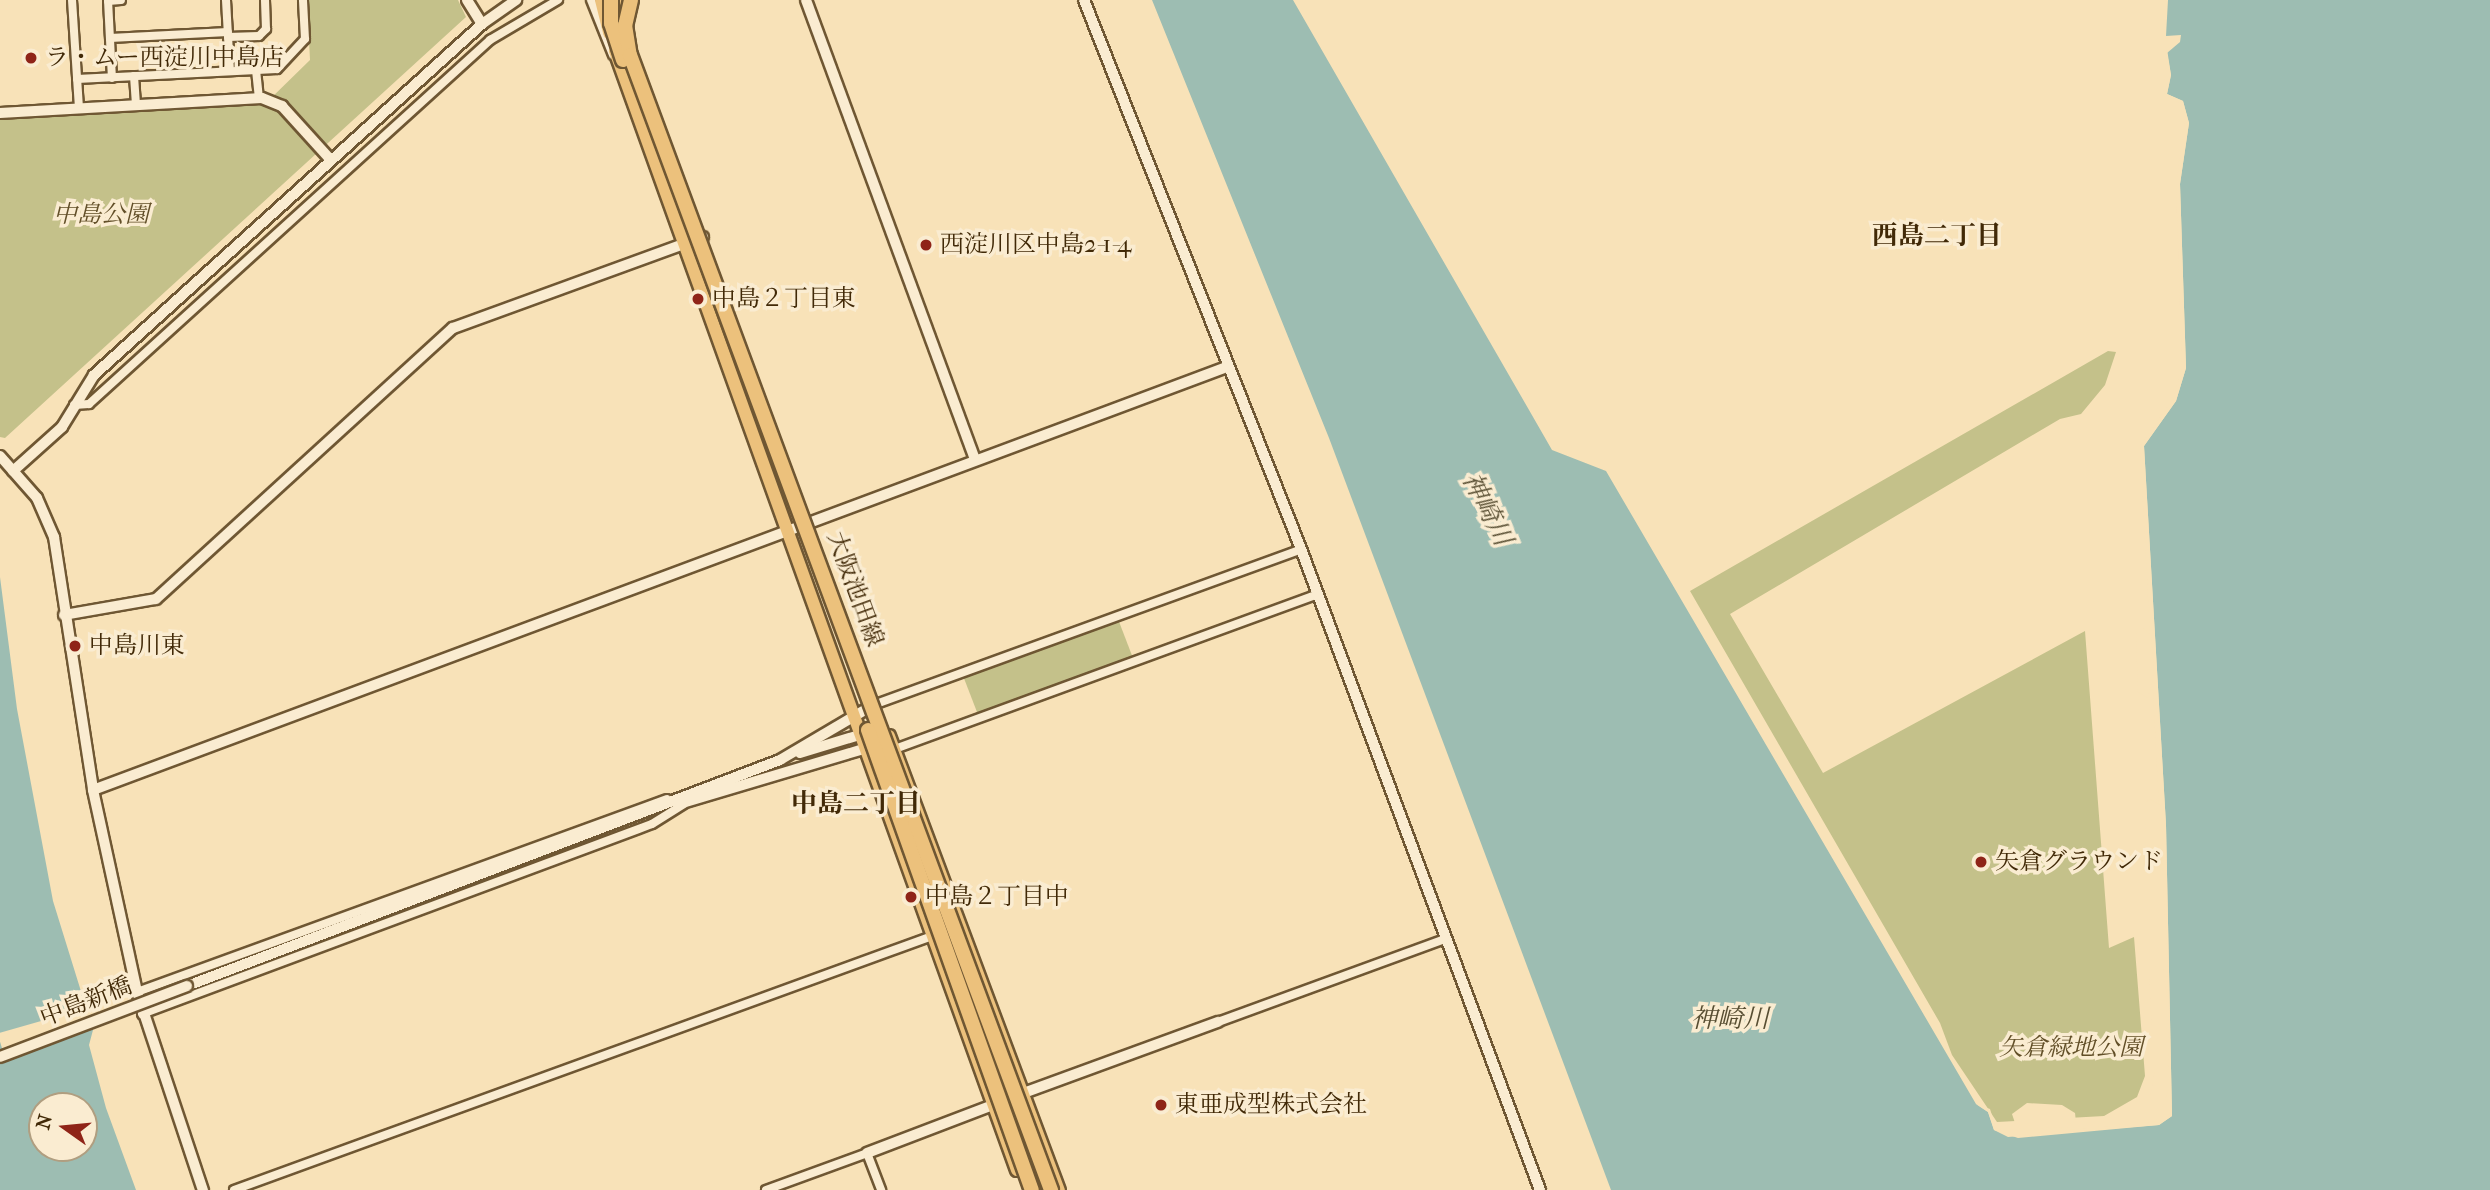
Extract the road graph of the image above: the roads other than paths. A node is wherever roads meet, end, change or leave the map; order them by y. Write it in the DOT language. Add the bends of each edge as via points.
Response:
graph roads {
  1 [pos="72,0"];
  2 [pos="108,0"];
  3 [pos="121,0"];
  4 [pos="226,0"];
  5 [pos="265,0"];
  6 [pos="303,0"];
  7 [pos="467,0"];
  8 [pos="516,0"];
  9 [pos="558,0"];
  10 [pos="591,0"];
  11 [pos="601,0"];
  12 [pos="611,0"];
  13 [pos="620,0"];
  14 [pos="631,0"];
  15 [pos="806,0"];
  16 [pos="1084,0"];
  17 [pos="482,23"];
  18 [pos="228,35"];
  19 [pos="110,38"];
  20 [pos="256,70"];
  21 [pos="230,71"];
  22 [pos="134,76"];
  23 [pos="112,78"];
  24 [pos="77,79"];
  25 [pos="259,98"];
  26 [pos="136,105"];
  27 [pos="79,108"];
  28 [pos="0,113"];
  29 [pos="636,117"];
  30 [pos="330,159"];
  31 [pos="703,237"];
  32 [pos="683,244"];
  33 [pos="1227,367"];
  34 [pos="74,405"];
  35 [pos="0,456"];
  36 [pos="975,459"];
  37 [pos="13,471"];
  38 [pos="807,520"];
  39 [pos="788,531"];
  40 [pos="1301,550"];
  41 [pos="1316,595"];
  42 [pos="64,615"];
  43 [pos="876,704"];
  44 [pos="852,718"];
  45 [pos="858,734"];
  46 [pos="863,749"];
  47 [pos="895,750"];
  48 [pos="780,760"];
  49 [pos="902,767"];
  50 [pos="93,790"];
  51 [pos="687,798"];
  52 [pos="962,925"];
  53 [pos="932,936"];
  54 [pos="1445,939"];
  55 [pos="136,992"];
  56 [pos="142,1014"];
  57 [pos="1218,1022"];
  58 [pos="0,1057"];
  59 [pos="1023,1094"];
  60 [pos="1008,1099"];
  61 [pos="994,1105"];
  62 [pos="867,1153"];
  63 [pos="1037,1167"];
  64 [pos="203,1190"];
  65 [pos="234,1190"];
  66 [pos="765,1190"];
  67 [pos="881,1190"];
  68 [pos="1025,1190"];
  69 [pos="1032,1190"];
  70 [pos="1040,1190"];
  71 [pos="1051,1190"];
  72 [pos="1059,1190"];
  73 [pos="1540,1190"];
  1 -- 24 [label="street"];
  2 -- 3 [label="street"];
  2 -- 19 [label="street"];
  4 -- 18 [label="street"];
  5 -- 18 [label="street" via="266,29 258,36"];
  6 -- 20 [label="street" via="305,39 277,69"];
  7 -- 17 [label="street"];
  8 -- 17 [label="street"];
  9 -- 34 [label="street" via="490,40 89,404"];
  10 -- 29 [label="street"];
  11 -- 29 [label="main road, 大阪池田線"];
  12 -- 69 [label="highway, bridge" via="617,46"];
  13 -- 31 [label="main road, 大阪池田線" via="622,19"];
  14 -- 63 [label="highway, bridge" via="625,25 630,55"];
  15 -- 36 [label="street"];
  16 -- 33 [label="street"];
  17 -- 30 [label="street"];
  18 -- 19 [label="street"];
  18 -- 21 [label="street"];
  19 -- 23 [label="street"];
  20 -- 21 [label="street"];
  20 -- 25 [label="street"];
  21 -- 22 [label="street"];
  22 -- 23 [label="street"];
  22 -- 26 [label="street"];
  23 -- 24 [label="street"];
  24 -- 27 [label="street"];
  25 -- 26 [label="street"];
  25 -- 30 [label="street" via="282,106"];
  26 -- 27 [label="street"];
  27 -- 28 [label="street"];
  29 -- 32 [label="main road, 大阪池田線"];
  30 -- 34 [label="street" via="94,375"];
  31 -- 32 [label="street"];
  31 -- 38 [label="main road, 大阪池田線"];
  32 -- 39 [label="main road, 大阪池田線"];
  32 -- 42 [label="street" via="453,328 156,598"];
  33 -- 36 [label="street"];
  33 -- 40 [label="street"];
  34 -- 37 [label="street" via="58,431"];
  35 -- 37 [label="street"];
  36 -- 38 [label="street"];
  37 -- 42 [label="street" via="49,522"];
  38 -- 39 [label="street"];
  38 -- 43 [label="main road, 大阪池田線"];
  39 -- 44 [label="main road, 大阪池田線"];
  39 -- 50 [label="street"];
  40 -- 41 [label="street"];
  40 -- 43 [label="street"];
  41 -- 47 [label="street"];
  41 -- 54 [label="street"];
  42 -- 50 [label="street"];
  43 -- 44 [label="street"];
  43 -- 47 [label="main road, 大阪池田線"];
  44 -- 45 [label="main road, 大阪池田線"];
  44 -- 48 [label="street"];
  45 -- 46 [label="main road, 大阪池田線"];
  45 -- 47 [label="street" via="878,736"];
  45 -- 48 [label="street"];
  46 -- 47 [label="street"];
  46 -- 51 [label="street"];
  46 -- 53 [label="main road, 大阪池田線"];
  47 -- 49 [label="main road, 大阪池田線"];
  48 -- 51 [label="street"];
  49 -- 52 [label="main road, 大阪池田線"];
  49 -- 63 [label="highway, bridge" via="912,834"];
  50 -- 55 [label="street"];
  51 -- 55 [label="street" via="648,803"];
  51 -- 56 [label="street" via="652,824"];
  51 -- 58 [label="street, 中島新橋, bridge"];
  52 -- 53 [label="street"];
  52 -- 59 [label="main road, 大阪池田線"];
  53 -- 61 [label="main road, 大阪池田線"];
  53 -- 65 [label="street"];
  54 -- 57 [label="street"];
  54 -- 73 [label="street"];
  55 -- 56 [label="street"];
  56 -- 64 [label="street"];
  57 -- 59 [label="street"];
  59 -- 60 [label="street"];
  59 -- 72 [label="main road, 大阪池田線"];
  60 -- 61 [label="street"];
  60 -- 63 [label="highway"];
  61 -- 62 [label="street"];
  61 -- 68 [label="main road, 大阪池田線"];
  62 -- 66 [label="street"];
  62 -- 67 [label="street"];
  63 -- 70 [label="highway"];
  63 -- 71 [label="highway, bridge"];
}
